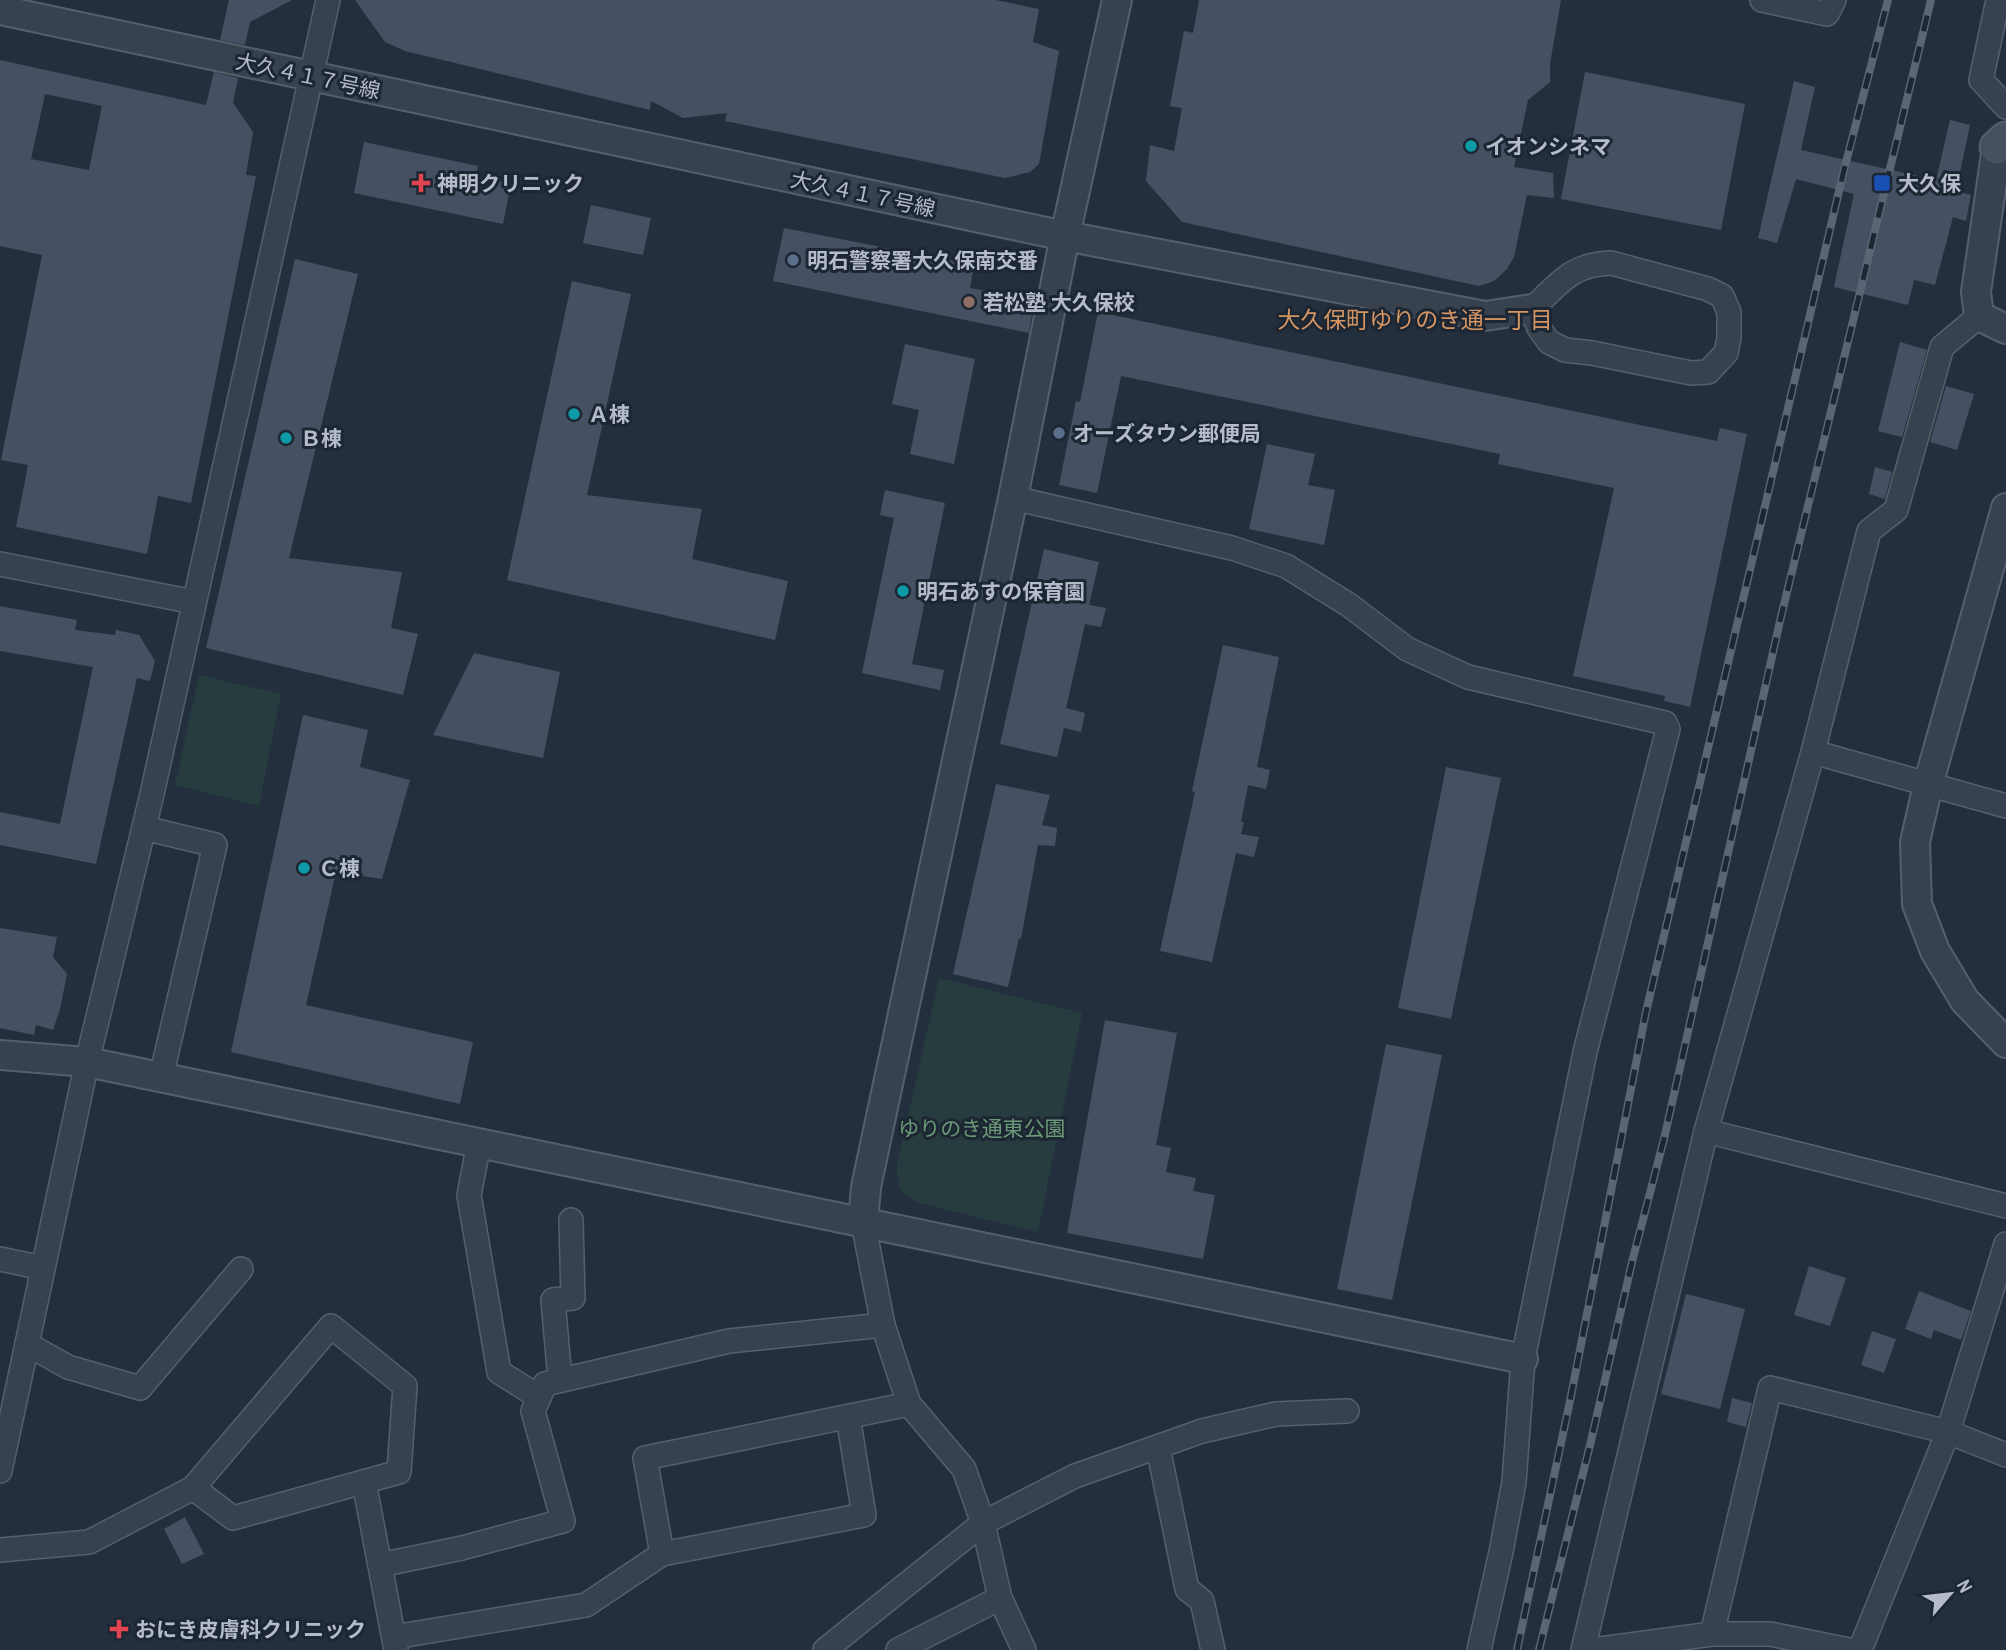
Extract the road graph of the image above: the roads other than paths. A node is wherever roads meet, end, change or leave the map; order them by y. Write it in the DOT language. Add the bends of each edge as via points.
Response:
graph roads {
  1 [pos="328,0"];
  2 [pos="1117,0"];
  3 [pos="1762,0"];
  4 [pos="1834,0"];
  5 [pos="1998,0"];
  6 [pos="0,10"];
  7 [pos="311,77"];
  8 [pos="2006,107"];
  9 [pos="2001,143"];
  10 [pos="1065,236"];
  11 [pos="1532,309"];
  12 [pos="1979,316"];
  13 [pos="2006,328"];
  14 [pos="1013,498"];
  15 [pos="2006,508"];
  16 [pos="0,564"];
  17 [pos="194,602"];
  18 [pos="1813,752"];
  19 [pos="1928,785"];
  20 [pos="2006,806"];
  21 [pos="144,828"];
  22 [pos="2006,1043"];
  23 [pos="0,1055"];
  24 [pos="87,1062"];
  25 [pos="161,1077"];
  26 [pos="1706,1131"];
  27 [pos="479,1143"];
  28 [pos="2006,1206"];
  29 [pos="571,1220"];
  30 [pos="863,1222"];
  31 [pos="2006,1244"];
  32 [pos="0,1259"];
  33 [pos="43,1268"];
  34 [pos="240,1269"];
  35 [pos="883,1325"];
  36 [pos="27,1344"];
  37 [pos="1523,1359"];
  38 [pos="11,1367"];
  39 [pos="559,1380"];
  40 [pos="539,1397"];
  41 [pos="909,1404"];
  42 [pos="1347,1411"];
  43 [pos="848,1417"];
  44 [pos="1948,1432"];
  45 [pos="1158,1447"];
  46 [pos="2006,1455"];
  47 [pos="0,1469"];
  48 [pos="364,1482"];
  49 [pos="193,1488"];
  50 [pos="983,1523"];
  51 [pos="0,1550"];
  52 [pos="662,1554"];
  53 [pos="380,1565"];
  54 [pos="1000,1598"];
  55 [pos="1712,1633"];
  56 [pos="395,1644"];
  57 [pos="825,1650"];
  58 [pos="898,1650"];
  59 [pos="1024,1650"];
  60 [pos="1213,1650"];
  61 [pos="1479,1650"];
  62 [pos="1583,1650"];
  63 [pos="1593,1650"];
  64 [pos="1849,1650"];
  65 [pos="1860,1650"];
  1 -- 7 [label="street"];
  2 -- 10 [label="street"];
  3 -- 4 [label="street" via="1828,14"];
  5 -- 8 [label="street" via="1981,80"];
  6 -- 7 [label="street, 大久４１７号線"];
  7 -- 10 [label="street, 大久４１７号線"];
  7 -- 17 [label="street"];
  9 -- 12 [label="street" via="1976,292"];
  10 -- 11 [label="street, 大久４１７号線" via="1485,316"];
  10 -- 14 [label="street"];
  11 -- 11 [label="street" via="1549,342 1565,349 1691,373 1708,372 1726,353 1729,338 1729,312 1722,296 1611,263 1573,272"];
  12 -- 13 [label="street"];
  12 -- 18 [label="street" via="1942,347 1896,510 1868,531"];
  14 -- 30 [label="street" via="866,1188"];
  14 -- 37 [label="street" via="1232,548 1286,566 1407,649 1468,677 1665,723 1668,729 1585,1052"];
  15 -- 19 [label="street"];
  16 -- 17 [label="street"];
  17 -- 21 [label="street"];
  18 -- 19 [label="street"];
  18 -- 26 [label="street"];
  19 -- 20 [label="street"];
  19 -- 22 [label="street" via="1915,842 1917,904 1935,951 1965,1001"];
  21 -- 24 [label="street"];
  21 -- 25 [label="street" via="215,845"];
  23 -- 24 [label="street"];
  24 -- 25 [label="street"];
  24 -- 33 [label="street"];
  25 -- 27 [label="street"];
  26 -- 28 [label="street"];
  26 -- 62 [label="street"];
  27 -- 30 [label="street"];
  27 -- 40 [label="street" via="469,1195 499,1372"];
  29 -- 39 [label="street" via="573,1298 552,1300"];
  30 -- 35 [label="street"];
  30 -- 37 [label="street"];
  31 -- 44 [label="street"];
  32 -- 33 [label="street"];
  33 -- 36 [label="street"];
  34 -- 36 [label="street" via="140,1388 68,1367"];
  35 -- 39 [label="street" via="729,1340"];
  35 -- 41 [label="street"];
  36 -- 38 [label="street"];
  37 -- 61 [label="street" via="1514,1482"];
  38 -- 47 [label="street"];
  39 -- 40 [label="street" via="545,1384"];
  40 -- 53 [label="street" via="533,1411 563,1521"];
  41 -- 43 [label="street"];
  41 -- 50 [label="street" via="964,1469"];
  42 -- 45 [label="street" via="1276,1414 1202,1431"];
  43 -- 52 [label="street" via="645,1458"];
  43 -- 52 [label="street" via="864,1515"];
  44 -- 46 [label="street"];
  44 -- 55 [label="street" via="1770,1388"];
  44 -- 65 [label="street"];
  45 -- 50 [label="street" via="1075,1476"];
  45 -- 60 [label="street" via="1186,1589 1202,1601"];
  48 -- 49 [label="street" via="233,1518"];
  48 -- 49 [label="street" via="399,1472 405,1386 331,1326"];
  48 -- 53 [label="street"];
  49 -- 51 [label="street" via="89,1542"];
  50 -- 54 [label="street"];
  50 -- 57 [label="street"];
  52 -- 56 [label="street" via="586,1605"];
  53 -- 56 [label="street"];
  54 -- 58 [label="street"];
  54 -- 59 [label="street"];
  55 -- 63 [label="street"];
  55 -- 64 [label="street" via="1770,1634"];
}
